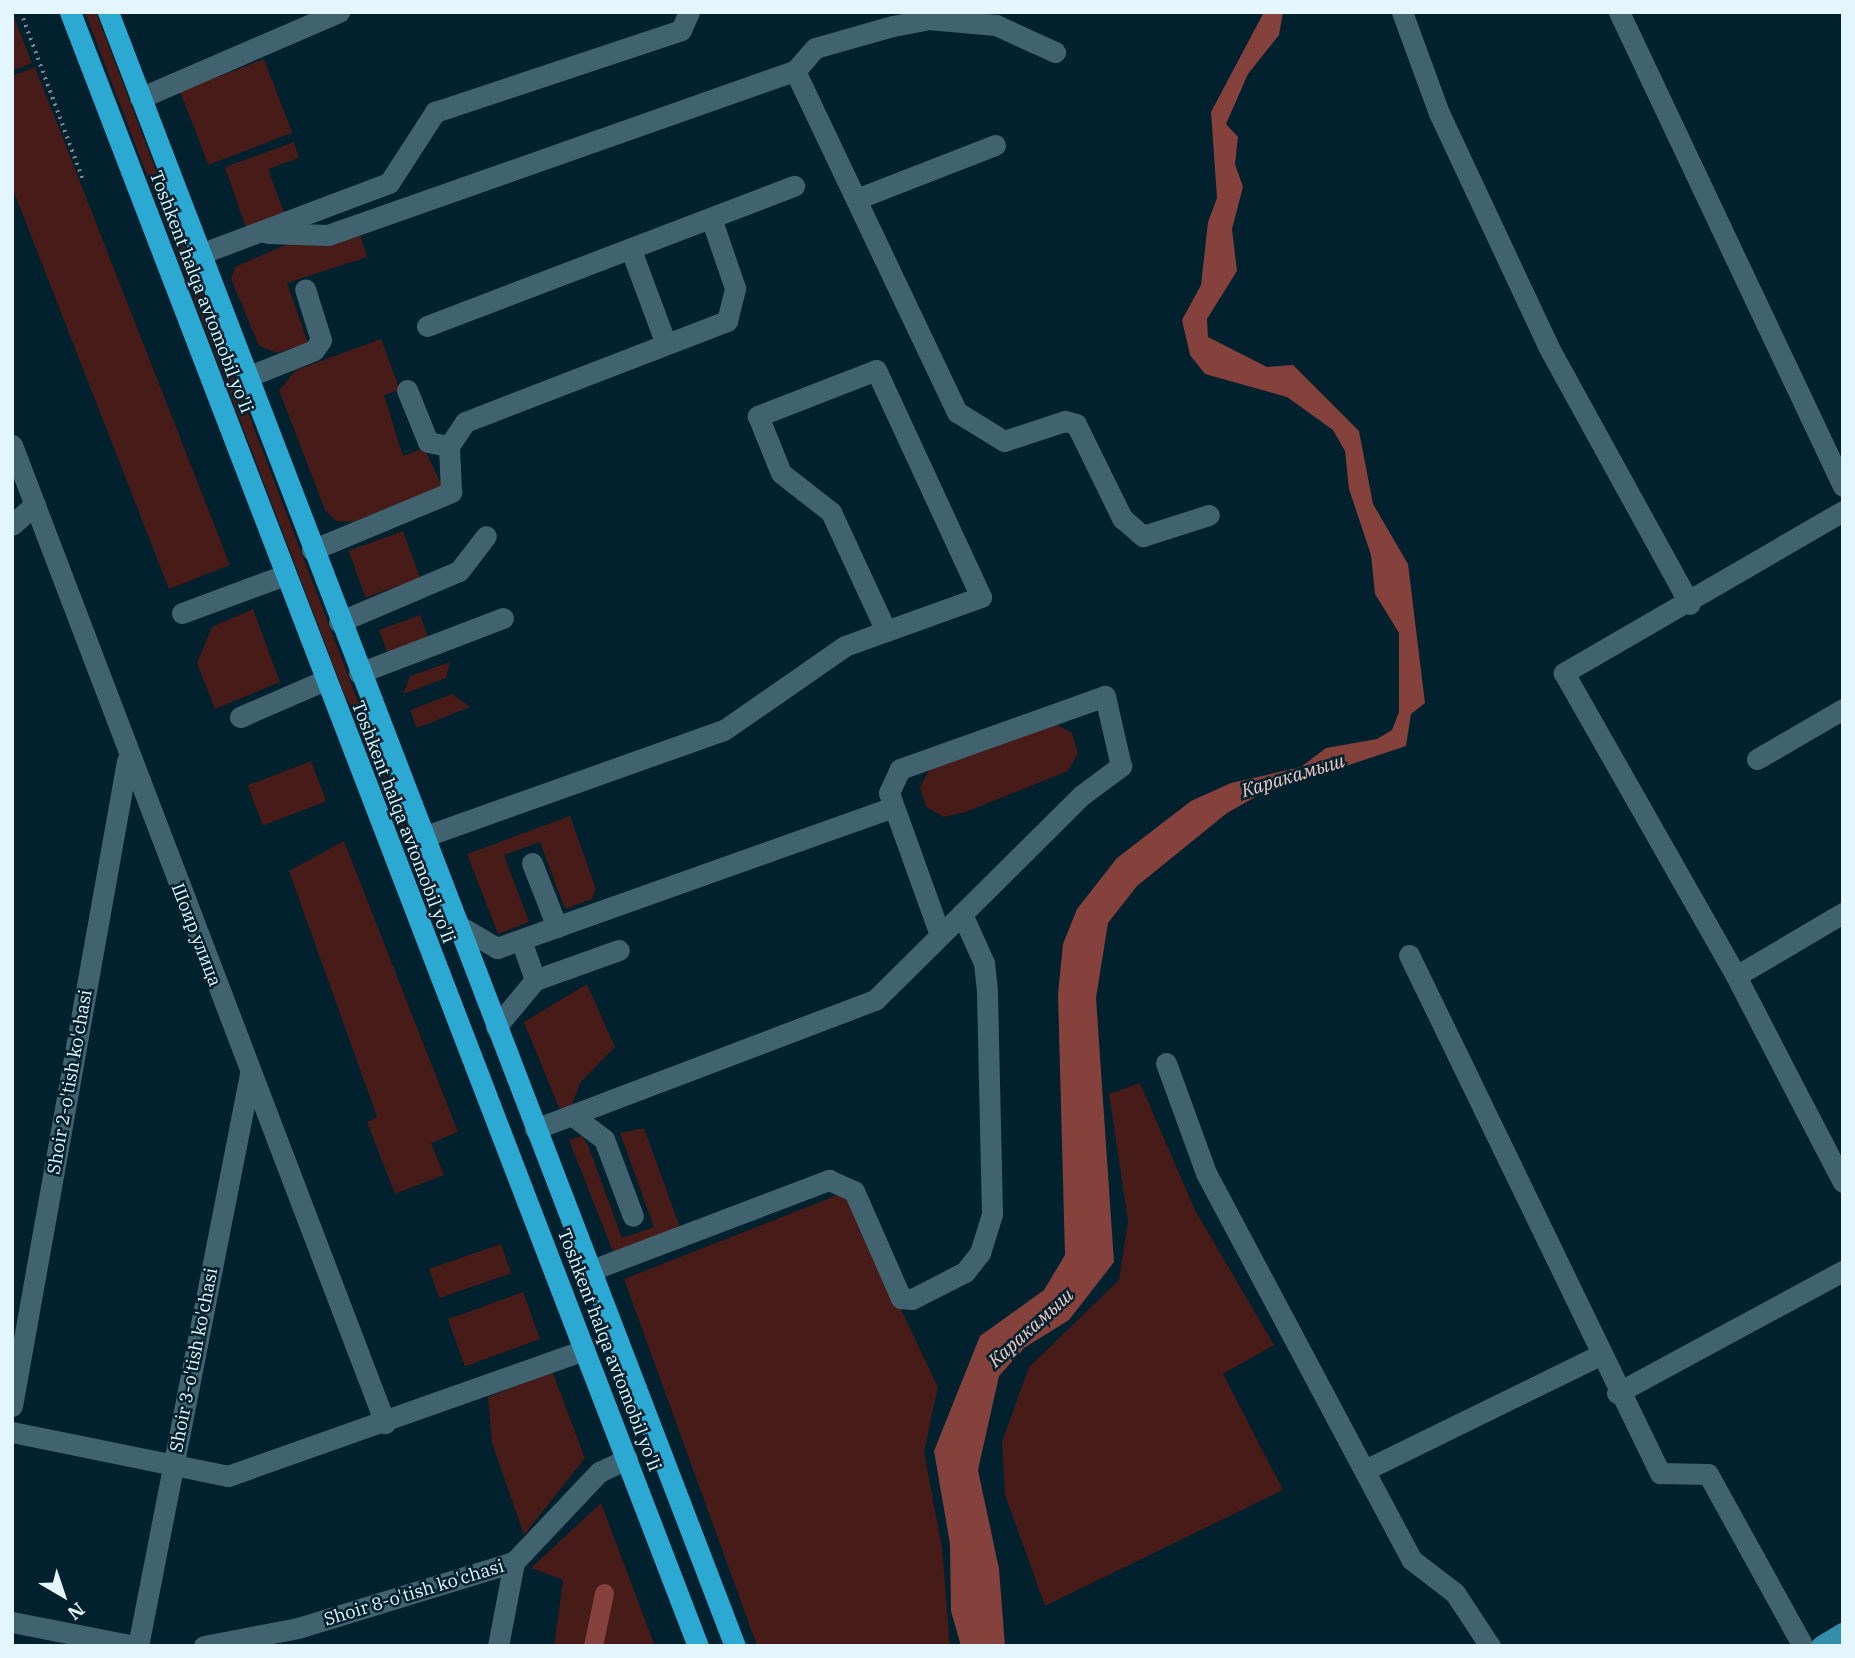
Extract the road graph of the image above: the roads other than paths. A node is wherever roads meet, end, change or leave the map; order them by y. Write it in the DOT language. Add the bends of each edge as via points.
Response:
graph roads {
  1 [pos="70,12"];
  2 [pos="108,12"];
  3 [pos="339,12"];
  4 [pos="689,12"];
  5 [pos="1402,12"];
  6 [pos="1619,12"];
  7 [pos="892,19"];
  8 [pos="1055,52"];
  9 [pos="795,71"];
  10 [pos="140,98"];
  11 [pos="995,145"];
  12 [pos="794,186"];
  13 [pos="859,198"];
  14 [pos="711,218"];
  15 [pos="267,233"];
  16 [pos="631,250"];
  17 [pos="200,254"];
  18 [pos="305,289"];
  19 [pos="427,326"];
  20 [pos="666,344"];
  21 [pos="247,377"];
  22 [pos="407,390"];
  23 [pos="12,445"];
  24 [pos="449,446"];
  25 [pos="1843,486"];
  26 [pos="35,504"];
  27 [pos="1843,512"];
  28 [pos="1209,514"];
  29 [pos="12,525"];
  30 [pos="486,537"];
  31 [pos="312,551"];
  32 [pos="285,575"];
  33 [pos="1690,604"];
  34 [pos="183,613"];
  35 [pos="503,618"];
  36 [pos="339,622"];
  37 [pos="886,632"];
  38 [pos="359,673"];
  39 [pos="325,680"];
  40 [pos="1843,709"];
  41 [pos="240,717"];
  42 [pos="128,759"];
  43 [pos="1756,759"];
  44 [pos="894,807"];
  45 [pos="423,837"];
  46 [pos="532,863"];
  47 [pos="1843,913"];
  48 [pos="962,914"];
  49 [pos="456,924"];
  50 [pos="557,927"];
  51 [pos="940,935"];
  52 [pos="521,940"];
  53 [pos="618,950"];
  54 [pos="1409,955"];
  55 [pos="1736,976"];
  56 [pos="535,980"];
  57 [pos="481,986"];
  58 [pos="447,1000"];
  59 [pos="496,1027"];
  60 [pos="1166,1063"];
  61 [pos="250,1074"];
  62 [pos="572,1115"];
  63 [pos="535,1129"];
  64 [pos="1843,1182"];
  65 [pos="633,1216"];
  66 [pos="589,1271"];
  67 [pos="1843,1271"];
  68 [pos="584,1350"];
  69 [pos="1600,1355"];
  70 [pos="1618,1393"];
  71 [pos="12,1406"];
  72 [pos="385,1423"];
  73 [pos="12,1432"];
  74 [pos="627,1460"];
  75 [pos="173,1465"];
  76 [pos="1364,1469"];
  77 [pos="514,1562"];
  78 [pos="12,1622"];
  79 [pos="1843,1633"];
  80 [pos="296,1637"];
  81 [pos="136,1646"];
  82 [pos="204,1646"];
  83 [pos="498,1646"];
  84 [pos="698,1646"];
  85 [pos="735,1646"];
  86 [pos="1490,1646"];
  87 [pos="1803,1646"];
  88 [pos="1821,1646"];
  1 -- 32 [label="highway, Toshkent halqa avtomobil yo'li"];
  2 -- 10 [label="highway, Toshkent halqa avtomobil yo'li"];
  3 -- 10 [label="street"];
  4 -- 15 [label="street" via="681,30 435,112 389,183"];
  5 -- 33 [label="street" via="1440,113 1549,348"];
  6 -- 25 [label="street"];
  7 -- 8 [label="street" via="996,24"];
  7 -- 9 [label="street" via="815,48"];
  9 -- 13 [label="street"];
  9 -- 15 [label="street" via="328,235"];
  10 -- 17 [label="highway, Toshkent halqa avtomobil yo'li"];
  11 -- 13 [label="street"];
  12 -- 14 [label="street"];
  13 -- 28 [label="street" via="957,412 1004,441 1065,421 1076,424 1122,518 1143,536"];
  14 -- 16 [label="street"];
  14 -- 20 [label="street" via="735,304 726,321"];
  15 -- 17 [label="street"];
  16 -- 19 [label="street"];
  16 -- 20 [label="street"];
  17 -- 21 [label="highway, Toshkent halqa avtomobil yo'li"];
  18 -- 21 [label="street" via="320,340 314,350"];
  20 -- 24 [label="street" via="465,422"];
  21 -- 31 [label="highway, Toshkent halqa avtomobil yo'li"];
  22 -- 24 [label="street" via="428,442"];
  23 -- 26 [label="street, Шоир улица"];
  24 -- 31 [label="street" via="451,492"];
  26 -- 29 [label="street"];
  26 -- 42 [label="street, Шоир улица"];
  27 -- 33 [label="street"];
  30 -- 36 [label="street" via="458,571"];
  31 -- 36 [label="highway, Toshkent halqa avtomobil yo'li"];
  32 -- 34 [label="street"];
  32 -- 39 [label="highway, Toshkent halqa avtomobil yo'li"];
  33 -- 55 [label="street" via="1564,673"];
  35 -- 38 [label="street"];
  36 -- 38 [label="highway, Toshkent halqa avtomobil yo'li"];
  37 -- 37 [label="street" via="981,597 876,370 758,416 781,473 831,512"];
  37 -- 45 [label="street" via="845,646 724,730"];
  38 -- 45 [label="highway, Toshkent halqa avtomobil yo'li"];
  39 -- 41 [label="street"];
  39 -- 58 [label="highway, Toshkent halqa avtomobil yo'li"];
  40 -- 43 [label="street"];
  42 -- 61 [label="street, Шоир улица"];
  42 -- 71 [label="street, Shoir 2-o'tish ko'chasi"];
  44 -- 48 [label="street" via="889,793 900,769 1105,696 1121,766 1082,795"];
  44 -- 50 [label="street"];
  44 -- 51 [label="street"];
  45 -- 49 [label="highway, Toshkent halqa avtomobil yo'li"];
  46 -- 50 [label="street"];
  47 -- 55 [label="street"];
  48 -- 51 [label="street"];
  48 -- 66 [label="street" via="984,963 987,991 992,1214 980,1254 965,1272 912,1299 901,1298 854,1191 829,1180"];
  49 -- 52 [label="street" via="496,948"];
  49 -- 57 [label="highway, Toshkent halqa avtomobil yo'li"];
  50 -- 52 [label="street"];
  51 -- 62 [label="street" via="875,1000"];
  52 -- 56 [label="street"];
  53 -- 56 [label="street"];
  54 -- 69 [label="street"];
  55 -- 64 [label="street"];
  56 -- 59 [label="street"];
  57 -- 58 [label="highway"];
  57 -- 59 [label="highway, Toshkent halqa avtomobil yo'li"];
  58 -- 68 [label="highway, Toshkent halqa avtomobil yo'li"];
  59 -- 63 [label="highway, Toshkent halqa avtomobil yo'li"];
  60 -- 76 [label="street" via="1206,1172"];
  61 -- 72 [label="street, Шоир улица"];
  61 -- 75 [label="street, Shoir 3-o'tish ko'chasi"];
  62 -- 63 [label="street"];
  62 -- 65 [label="street" via="604,1139"];
  63 -- 66 [label="highway, Toshkent halqa avtomobil yo'li"];
  66 -- 85 [label="highway, Toshkent halqa avtomobil yo'li"];
  67 -- 70 [label="street"];
  68 -- 72 [label="street"];
  68 -- 74 [label="highway, Toshkent halqa avtomobil yo'li"];
  69 -- 70 [label="street"];
  69 -- 76 [label="street"];
  70 -- 87 [label="street" via="1660,1473 1708,1474"];
  72 -- 75 [label="street" via="228,1476"];
  73 -- 75 [label="street"];
  74 -- 77 [label="street, Shoir 8-o'tish ko'chasi" via="599,1472"];
  74 -- 84 [label="highway, Toshkent halqa avtomobil yo'li"];
  75 -- 81 [label="street, Shoir 3-o'tish ko'chasi"];
  76 -- 86 [label="street" via="1412,1560 1455,1593"];
  77 -- 80 [label="street, Shoir 8-o'tish ko'chasi"];
  77 -- 83 [label="street"];
  78 -- 81 [label="street"];
  79 -- 88 [label="main road"];
  80 -- 82 [label="street, Shoir 8-o'tish ko'chasi"];
}
